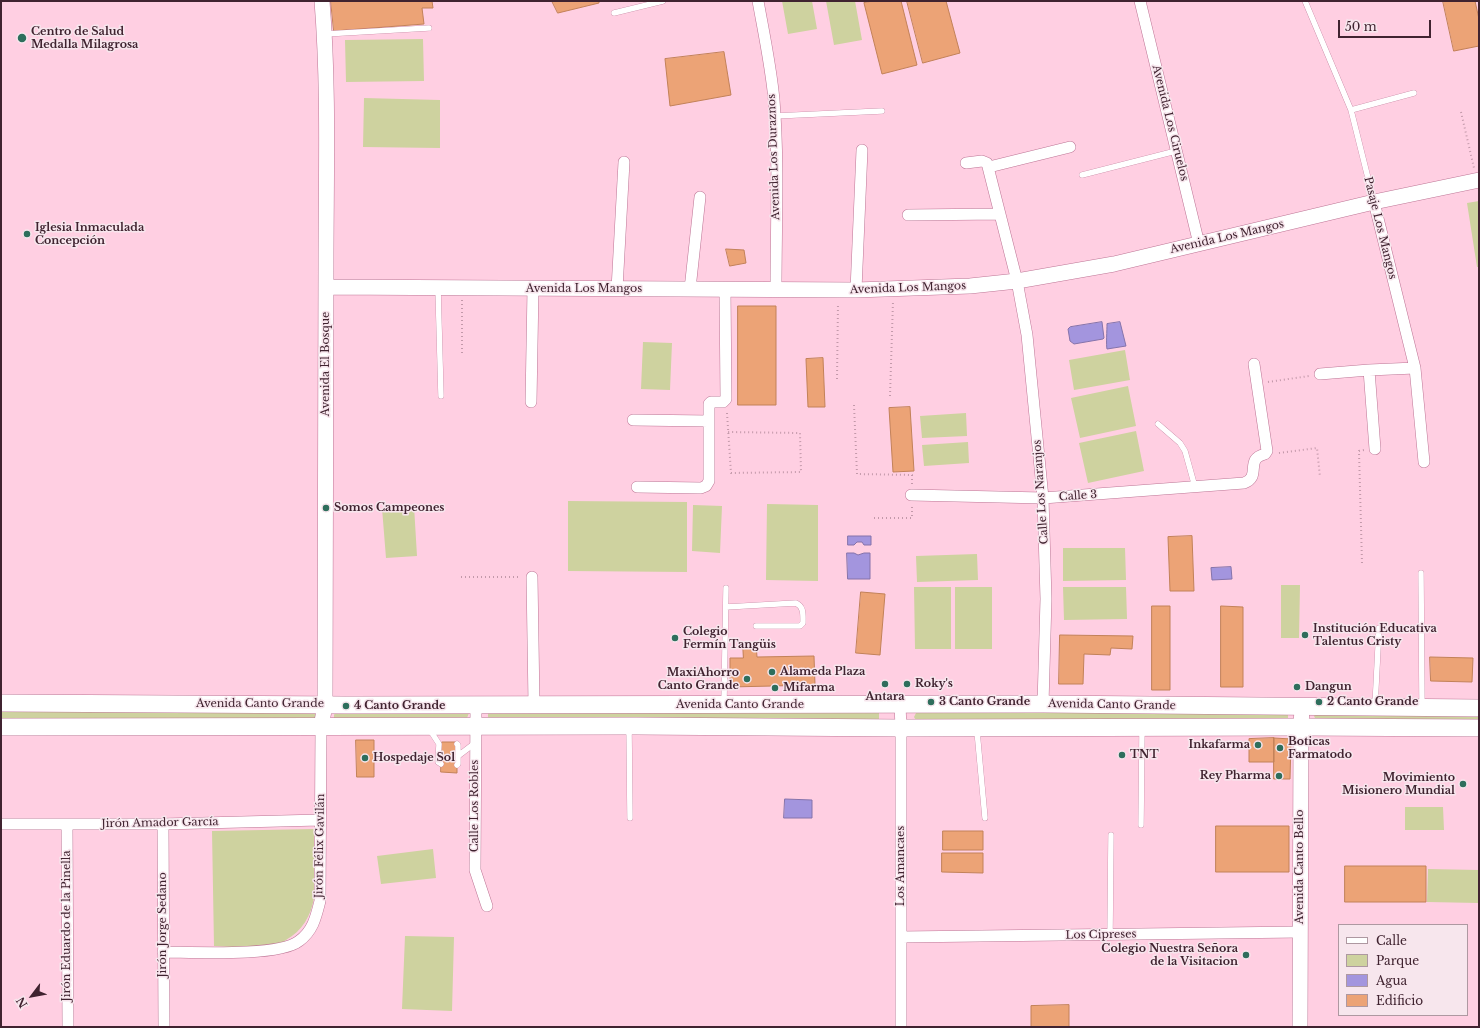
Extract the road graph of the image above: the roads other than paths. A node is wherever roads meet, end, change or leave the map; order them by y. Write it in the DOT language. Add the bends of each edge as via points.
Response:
graph roads {
  1 [pos="322,1"];
  2 [pos="663,1"];
  3 [pos="758,1"];
  4 [pos="1140,1"];
  5 [pos="1305,1"];
  6 [pos="614,13"];
  7 [pos="429,28"];
  8 [pos="324,34"];
  9 [pos="1414,93"];
  10 [pos="1351,110"];
  11 [pos="882,111"];
  12 [pos="775,116"];
  13 [pos="1070,147"];
  14 [pos="862,150"];
  15 [pos="1176,151"];
  16 [pos="624,162"];
  17 [pos="966,163"];
  18 [pos="989,167"];
  19 [pos="1082,175"];
  20 [pos="1478,180"];
  21 [pos="700,197"];
  22 [pos="1374,202"];
  23 [pos="1000,214"];
  24 [pos="908,215"];
  25 [pos="1199,244"];
  26 [pos="1016,281"];
  27 [pos="326,287"];
  28 [pos="438,288"];
  29 [pos="690,288"];
  30 [pos="725,288"];
  31 [pos="533,289"];
  32 [pos="617,289"];
  33 [pos="776,289"];
  34 [pos="856,290"];
  35 [pos="1254,364"];
  36 [pos="1415,368"];
  37 [pos="1369,370"];
  38 [pos="1320,374"];
  39 [pos="441,396"];
  40 [pos="531,402"];
  41 [pos="633,420"];
  42 [pos="709,421"];
  43 [pos="1158,424"];
  44 [pos="1375,449"];
  45 [pos="1424,462"];
  46 [pos="638,487"];
  47 [pos="1195,487"];
  48 [pos="911,495"];
  49 [pos="1044,498"];
  50 [pos="1421,573"];
  51 [pos="532,577"];
  52 [pos="726,588"];
  53 [pos="726,607"];
  54 [pos="756,626"];
  55 [pos="1379,628"];
  56 [pos="1,703"];
  57 [pos="476,704"];
  58 [pos="534,704"];
  59 [pos="1043,704"];
  60 [pos="325,705"];
  61 [pos="724,705"];
  62 [pos="900,705"];
  63 [pos="1375,706"];
  64 [pos="1422,706"];
  65 [pos="1302,707"];
  66 [pos="1479,708"];
  67 [pos="427,726"];
  68 [pos="629,726"];
  69 [pos="1,727"];
  70 [pos="321,727"];
  71 [pos="1142,727"];
  72 [pos="1301,727"];
  73 [pos="901,728"];
  74 [pos="977,728"];
  75 [pos="1479,728"];
  76 [pos="475,735"];
  77 [pos="457,744"];
  78 [pos="458,756"];
  79 [pos="441,764"];
  80 [pos="457,765"];
  81 [pos="630,818"];
  82 [pos="985,818"];
  83 [pos="320,820"];
  84 [pos="1,824"];
  85 [pos="67,824"];
  86 [pos="163,824"];
  87 [pos="1141,825"];
  88 [pos="1111,835"];
  89 [pos="487,906"];
  90 [pos="1300,932"];
  91 [pos="1110,934"];
  92 [pos="901,937"];
  93 [pos="163,952"];
  94 [pos="68,1027"];
  95 [pos="164,1027"];
  96 [pos="901,1027"];
  97 [pos="1300,1027"];
  1 -- 8 [label="street, Avenida El Bosque"];
  2 -- 6 [label="lane"];
  3 -- 12 [label="street, Avenida Los Duraznos" via="767,46"];
  4 -- 15 [label="street, Avenida Los Ciruelos"];
  5 -- 10 [label="lane, Pasaje Los Mangos"];
  7 -- 8 [label="lane"];
  8 -- 27 [label="street, Avenida El Bosque"];
  9 -- 10 [label="lane"];
  10 -- 22 [label="lane, Pasaje Los Mangos"];
  11 -- 12 [label="lane"];
  12 -- 33 [label="street, Avenida Los Duraznos"];
  13 -- 18 [label="street"];
  14 -- 34 [label="street"];
  15 -- 19 [label="lane"];
  15 -- 25 [label="street, Avenida Los Ciruelos"];
  16 -- 32 [label="street"];
  17 -- 18 [label="street" via="982,161 988,163"];
  18 -- 23 [label="street, Calle Los Naranjos"];
  20 -- 22 [label="street, Avenida Los Mangos"];
  21 -- 29 [label="street"];
  22 -- 25 [label="street, Avenida Los Mangos"];
  22 -- 36 [label="street, Pasaje Los Mangos"];
  23 -- 24 [label="street"];
  23 -- 26 [label="street, Calle Los Naranjos"];
  25 -- 26 [label="street, Avenida Los Mangos" via="1114,264"];
  26 -- 34 [label="street, Avenida Los Mangos" via="970,286"];
  26 -- 49 [label="street, Calle Los Naranjos" via="1027,335"];
  27 -- 28 [label="street, Avenida Los Mangos"];
  27 -- 60 [label="street, Avenida El Bosque"];
  28 -- 31 [label="street, Avenida Los Mangos"];
  28 -- 39 [label="lane"];
  29 -- 30 [label="street, Avenida Los Mangos"];
  29 -- 32 [label="street, Avenida Los Mangos"];
  30 -- 33 [label="street, Avenida Los Mangos"];
  30 -- 42 [label="street" via="726,399 723,402 709,404"];
  31 -- 32 [label="street, Avenida Los Mangos"];
  31 -- 40 [label="street"];
  33 -- 34 [label="street, Avenida Los Mangos"];
  35 -- 47 [label="street, Calle 3" via="1267,451 1256,458 1250,482"];
  36 -- 37 [label="street"];
  36 -- 45 [label="street, Pasaje Los Mangos"];
  37 -- 38 [label="street"];
  37 -- 44 [label="street"];
  41 -- 42 [label="street"];
  42 -- 46 [label="street" via="709,481 706,486"];
  43 -- 47 [label="lane" via="1180,443 1185,451"];
  47 -- 49 [label="street, Calle 3"];
  48 -- 49 [label="street, Calle 3"];
  49 -- 59 [label="street, Calle Los Naranjos" via="1046,599"];
  50 -- 64 [label="lane"];
  51 -- 58 [label="street"];
  52 -- 53 [label="lane"];
  53 -- 54 [label="lane" via="796,603 802,609 803,623 800,626"];
  53 -- 61 [label="lane"];
  55 -- 63 [label="lane"];
  56 -- 60 [label="main road, Avenida Canto Grande"];
  57 -- 58 [label="main road, Avenida Canto Grande"];
  57 -- 60 [label="main road, Avenida Canto Grande"];
  57 -- 76 [label="street, Calle Los Robles"];
  58 -- 61 [label="main road, Avenida Canto Grande"];
  59 -- 62 [label="main road, Avenida Canto Grande"];
  59 -- 65 [label="main road, Avenida Canto Grande"];
  60 -- 70 [label="street, Avenida El Bosque"];
  61 -- 62 [label="main road, Avenida Canto Grande"];
  62 -- 73 [label="street, Los Amancaes"];
  63 -- 64 [label="main road, Avenida Canto Grande"];
  63 -- 65 [label="main road, Avenida Canto Grande"];
  64 -- 66 [label="main road, Avenida Canto Grande"];
  65 -- 72 [label="street, Avenida Canto Bello"];
  67 -- 70 [label="main road, Avenida Canto Grande"];
  67 -- 76 [label="main road, Avenida Canto Grande"];
  67 -- 79 [label="lane" via="440,744 438,762"];
  68 -- 73 [label="main road, Avenida Canto Grande"];
  68 -- 76 [label="main road, Avenida Canto Grande"];
  68 -- 81 [label="lane"];
  69 -- 70 [label="main road, Avenida Canto Grande"];
  70 -- 83 [label="street, Jirón Félix Gavilán"];
  71 -- 72 [label="main road, Avenida Canto Grande"];
  71 -- 74 [label="main road, Avenida Canto Grande"];
  71 -- 87 [label="lane"];
  72 -- 75 [label="main road, Avenida Canto Grande"];
  72 -- 90 [label="street, Avenida Canto Bello"];
  73 -- 74 [label="main road, Avenida Canto Grande"];
  73 -- 92 [label="street, Los Amancaes"];
  74 -- 82 [label="lane"];
  76 -- 78 [label="lane"];
  76 -- 89 [label="street, Calle Los Robles" via="475,870"];
  77 -- 78 [label="lane"];
  78 -- 80 [label="lane"];
  83 -- 86 [label="street, Jirón Amador García"];
  83 -- 93 [label="street, Jirón Félix Gavilán" via="320,901 314,924 299,942 278,949 226,953"];
  84 -- 85 [label="street, Jirón Amador García"];
  85 -- 86 [label="street, Jirón Amador García"];
  85 -- 94 [label="street, Jirón Eduardo de la Pinella"];
  86 -- 93 [label="street, Jirón Jorge Sedano"];
  88 -- 91 [label="lane"];
  90 -- 91 [label="street, Los Cipreses"];
  90 -- 97 [label="street, Avenida Canto Bello"];
  91 -- 92 [label="street, Los Cipreses"];
  92 -- 96 [label="street, Los Amancaes"];
  93 -- 95 [label="street, Jirón Jorge Sedano"];
}
